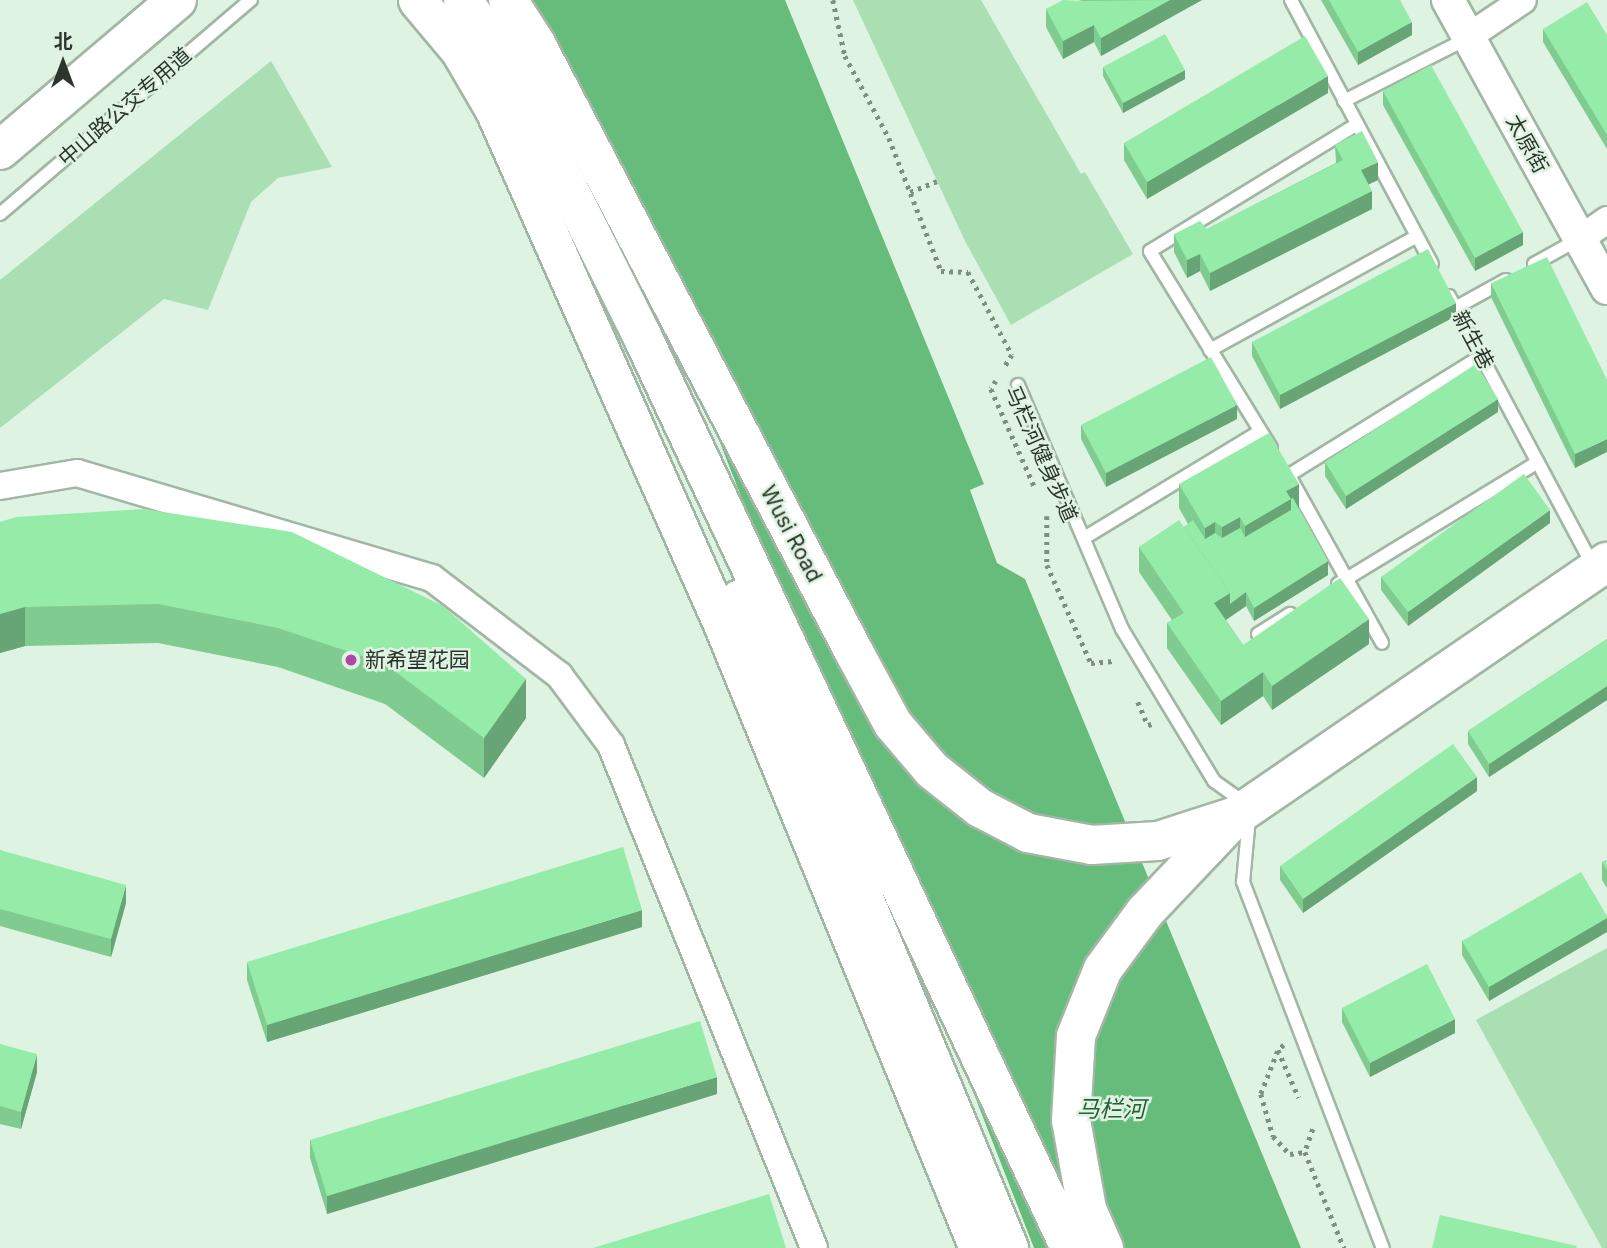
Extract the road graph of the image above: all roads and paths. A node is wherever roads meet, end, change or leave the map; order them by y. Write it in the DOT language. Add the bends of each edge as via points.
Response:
graph roads {
  1 [pos="177,0"];
  2 [pos="251,0"];
  3 [pos="417,0"];
  4 [pos="463,0"];
  5 [pos="508,0"];
  6 [pos="832,0"];
  7 [pos="1291,0"];
  8 [pos="1448,0"];
  9 [pos="1523,0"];
  10 [pos="1468,37"];
  11 [pos="1344,101"];
  12 [pos="1357,124"];
  13 [pos="0,150"];
  14 [pos="937,181"];
  15 [pos="910,192"];
  16 [pos="0,214"];
  17 [pos="1607,220"];
  18 [pos="1417,236"];
  19 [pos="1580,239"];
  20 [pos="1607,288"];
  21 [pos="1455,308"];
  22 [pos="643,338"];
  23 [pos="1210,350"];
  24 [pos="1482,356"];
  25 [pos="1018,385"];
  26 [pos="1259,432"];
  27 [pos="1538,462"];
  28 [pos="1289,475"];
  29 [pos="0,486"];
  30 [pos="1036,490"];
  31 [pos="1042,503"];
  32 [pos="1047,516"];
  33 [pos="1055,533"];
  34 [pos="1084,538"];
  35 [pos="1601,566"];
  36 [pos="1344,580"];
  37 [pos="1323,594"];
  38 [pos="1301,607"];
  39 [pos="1258,634"];
  40 [pos="1382,643"];
  41 [pos="1115,649"];
  42 [pos="1137,699"];
  43 [pos="1175,716"];
  44 [pos="1243,812"];
  45 [pos="1300,1031"];
  46 [pos="1278,1050"];
  47 [pos="1304,1108"];
  48 [pos="1309,1119"];
  49 [pos="1306,1152"];
  50 [pos="814,1248"];
  51 [pos="978,1248"];
  52 [pos="1009,1248"];
  53 [pos="1070,1248"];
  54 [pos="1104,1248"];
  55 [pos="1344,1248"];
  56 [pos="1383,1248"];
  1 -- 13 [label="highway"];
  2 -- 16 [label="lane, 中山路公交专用道"];
  3 -- 51 [label="main road" via="459,50 494,110 723,626"];
  4 -- 22 [label="highway" via="509,67"];
  5 -- 44 [label="highway, Wusi Road" via="535,42 893,724 932,770 980,808 1028,833 1092,845 1158,841"];
  6 -- 15 [label="path, 马栏河健身步道" via="845,56 889,138"];
  7 -- 11 [label="lane, 新生巷"];
  8 -- 10 [label="street, 太原街"];
  9 -- 10 [label="street"];
  10 -- 11 [label="lane"];
  10 -- 19 [label="street, 太原街"];
  11 -- 12 [label="lane, 新生巷"];
  12 -- 18 [label="lane, 新生巷"];
  12 -- 23 [label="lane" via="1150,251"];
  14 -- 15 [label="path"];
  15 -- 30 [label="path, 马栏河健身步道" via="941,271 968,272 1012,355 991,389"];
  17 -- 19 [label="street"];
  18 -- 21 [label="lane, 新生巷"];
  18 -- 23 [label="lane"];
  19 -- 20 [label="street, 太原街"];
  19 -- 21 [label="lane"];
  21 -- 24 [label="lane, 新生巷"];
  22 -- 52 [label="highway" via="754,637"];
  22 -- 53 [label="highway"];
  23 -- 26 [label="lane"];
  24 -- 27 [label="lane, 新生巷"];
  24 -- 28 [label="lane"];
  25 -- 34 [label="lane"];
  26 -- 28 [label="lane"];
  26 -- 34 [label="lane"];
  27 -- 35 [label="lane, 新生巷"];
  27 -- 36 [label="lane"];
  28 -- 36 [label="lane"];
  29 -- 50 [label="street" via="77,473 432,578 559,675 611,745"];
  31 -- 32 [label="path, 马栏河健身步道"];
  32 -- 33 [label="path, 马栏河健身步道"];
  32 -- 41 [label="path" via="1047,565 1091,663 1120,661"];
  34 -- 43 [label="lane" via="1122,629"];
  35 -- 44 [label="highway"];
  36 -- 37 [label="lane"];
  36 -- 40 [label="lane"];
  38 -- 39 [label="lane"];
  42 -- 43 [label="path" via="1148,725"];
  43 -- 44 [label="lane" via="1213,781"];
  44 -- 45 [label="lane" via="1243,882"];
  44 -- 54 [label="highway" via="1145,912 1110,959 1076,1036 1071,1120 1087,1209"];
  45 -- 46 [label="path"];
  45 -- 56 [label="lane"];
  46 -- 47 [label="path"];
  46 -- 49 [label="path" via="1261,1094 1273,1136 1290,1154"];
  48 -- 49 [label="path" via="1314,1131"];
  49 -- 55 [label="path"];
}
